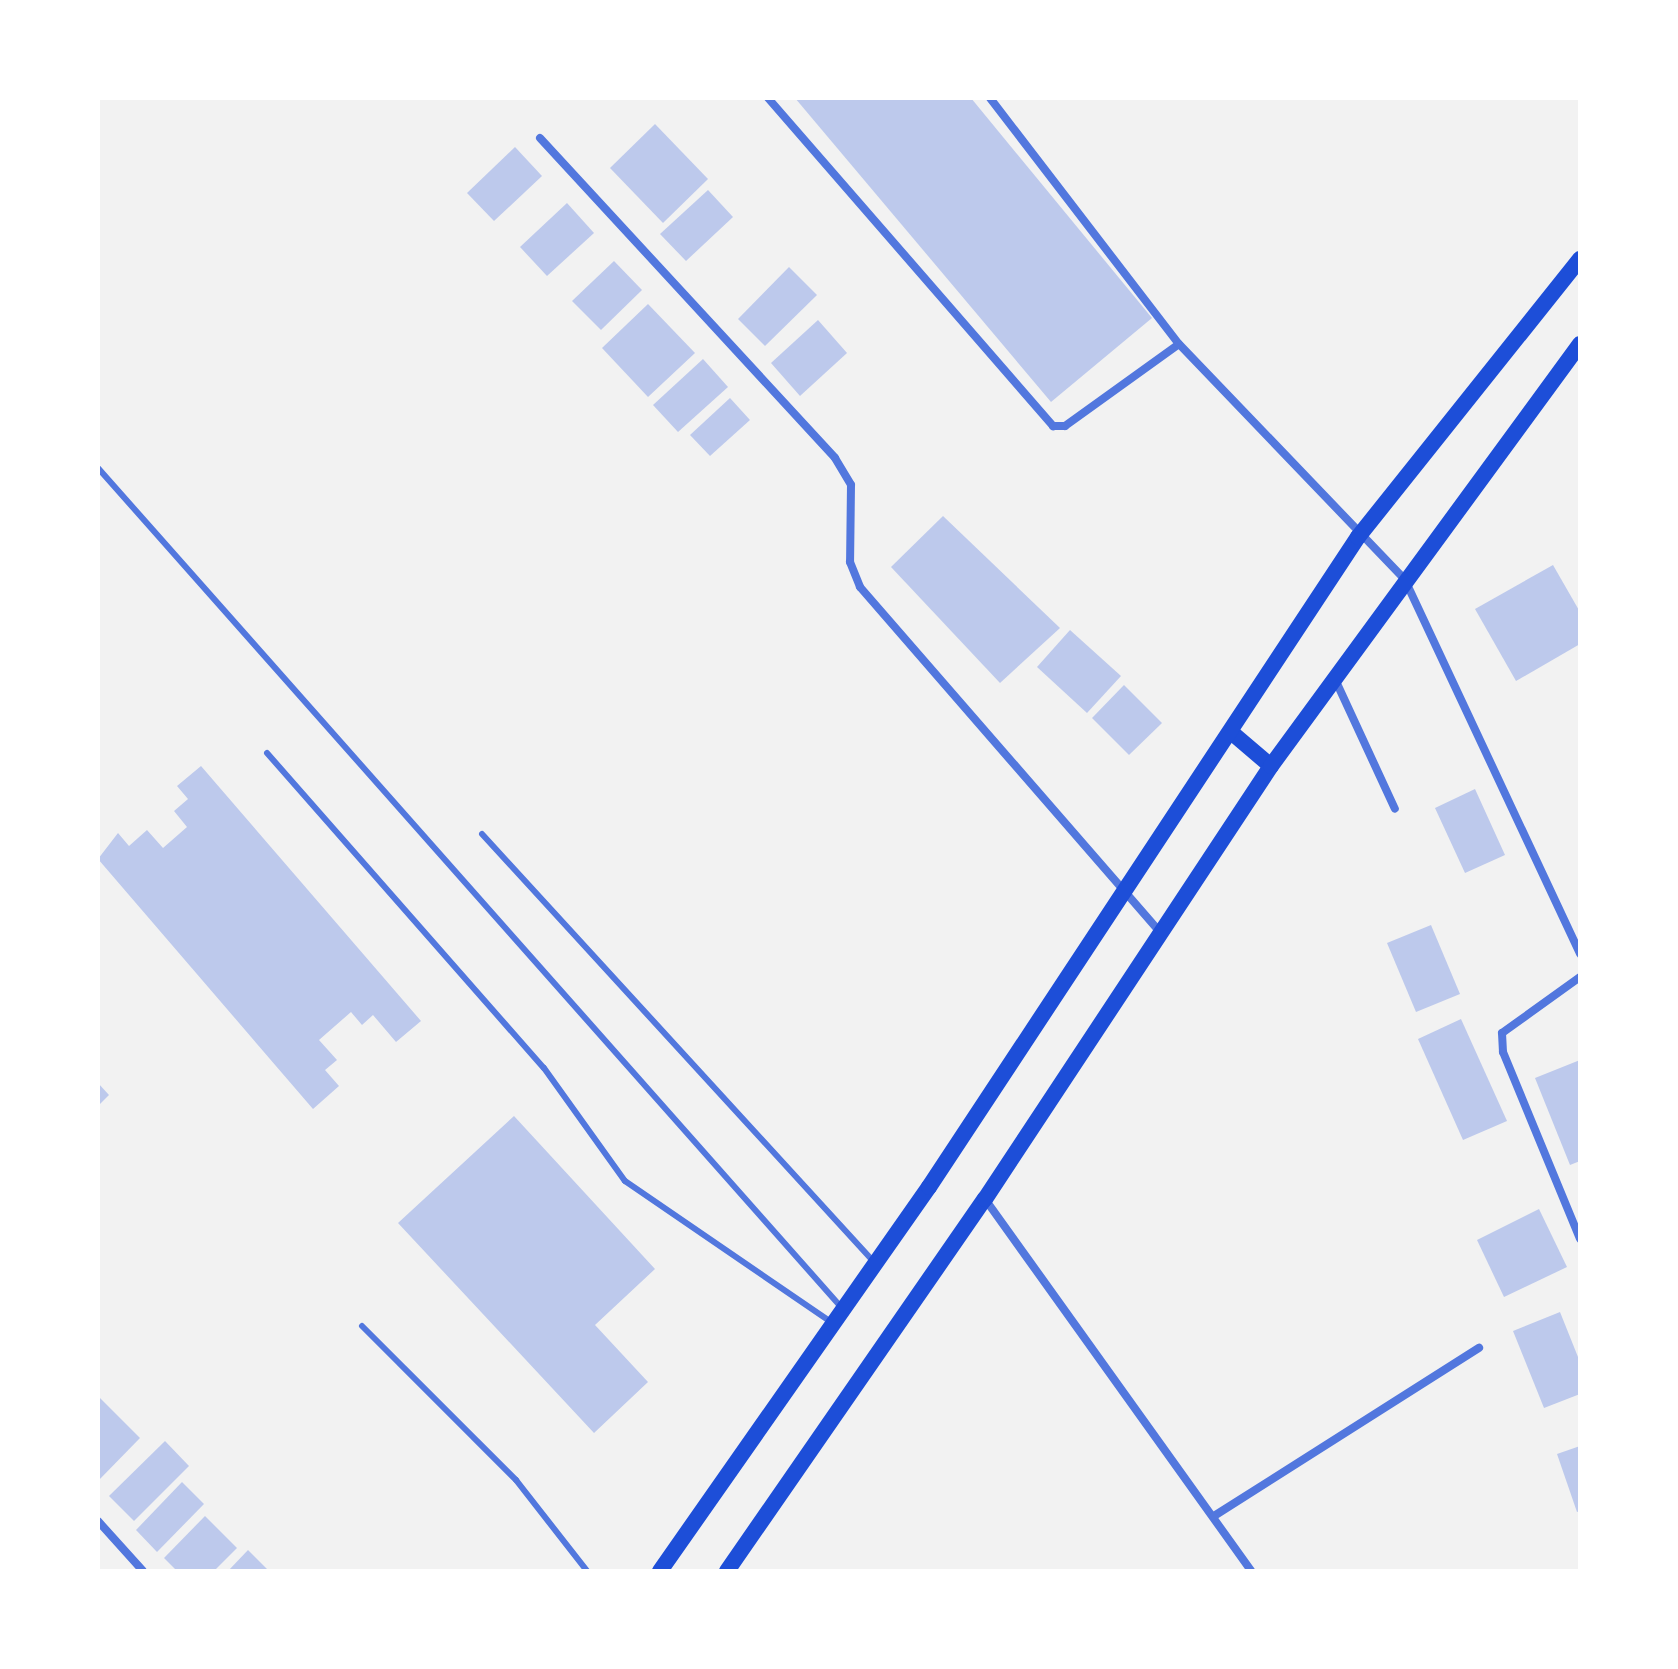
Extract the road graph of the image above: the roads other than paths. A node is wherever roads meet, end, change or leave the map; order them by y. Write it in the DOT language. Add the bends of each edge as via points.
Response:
graph roads {
  1 [pos="768,98"];
  2 [pos="990,98"];
  3 [pos="540,138"];
  4 [pos="1580,259"];
  5 [pos="1179,344"];
  6 [pos="1580,344"];
  7 [pos="98,468"];
  8 [pos="1358,537"];
  9 [pos="1405,580"];
  10 [pos="1334,676"];
  11 [pos="1231,732"];
  12 [pos="267,753"];
  13 [pos="1271,766"];
  14 [pos="1395,809"];
  15 [pos="482,834"];
  16 [pos="1122,894"];
  17 [pos="1161,933"];
  18 [pos="1580,954"];
  19 [pos="1580,977"];
  20 [pos="985,1199"];
  21 [pos="1580,1239"];
  22 [pos="875,1263"];
  23 [pos="842,1308"];
  24 [pos="832,1323"];
  25 [pos="362,1326"];
  26 [pos="1479,1348"];
  27 [pos="1214,1516"];
  28 [pos="98,1521"];
  29 [pos="143,1571"];
  30 [pos="587,1571"];
  31 [pos="660,1571"];
  32 [pos="727,1571"];
  33 [pos="1251,1571"];
  1 -- 5 [label="street" via="1053,426 1065,426"];
  2 -- 5 [label="street"];
  3 -- 16 [label="street" via="835,458 856,509 850,562 860,587"];
  4 -- 8 [label="main road"];
  5 -- 8 [label="street"];
  6 -- 9 [label="main road"];
  7 -- 23 [label="lane"];
  8 -- 9 [label="street"];
  8 -- 11 [label="main road"];
  9 -- 10 [label="main road"];
  9 -- 18 [label="street"];
  10 -- 13 [label="main road"];
  10 -- 14 [label="street"];
  11 -- 13 [label="main road"];
  11 -- 16 [label="main road"];
  12 -- 24 [label="lane" via="544,1068 625,1181"];
  13 -- 17 [label="main road"];
  15 -- 22 [label="lane"];
  16 -- 17 [label="street"];
  16 -- 22 [label="main road"];
  17 -- 20 [label="main road"];
  19 -- 21 [label="street" via="1502,1033 1503,1052"];
  20 -- 27 [label="street"];
  20 -- 32 [label="main road"];
  22 -- 23 [label="main road"];
  23 -- 24 [label="main road"];
  24 -- 31 [label="main road"];
  25 -- 30 [label="lane" via="516,1480"];
  26 -- 27 [label="street"];
  27 -- 33 [label="street"];
  28 -- 29 [label="street"];
}
